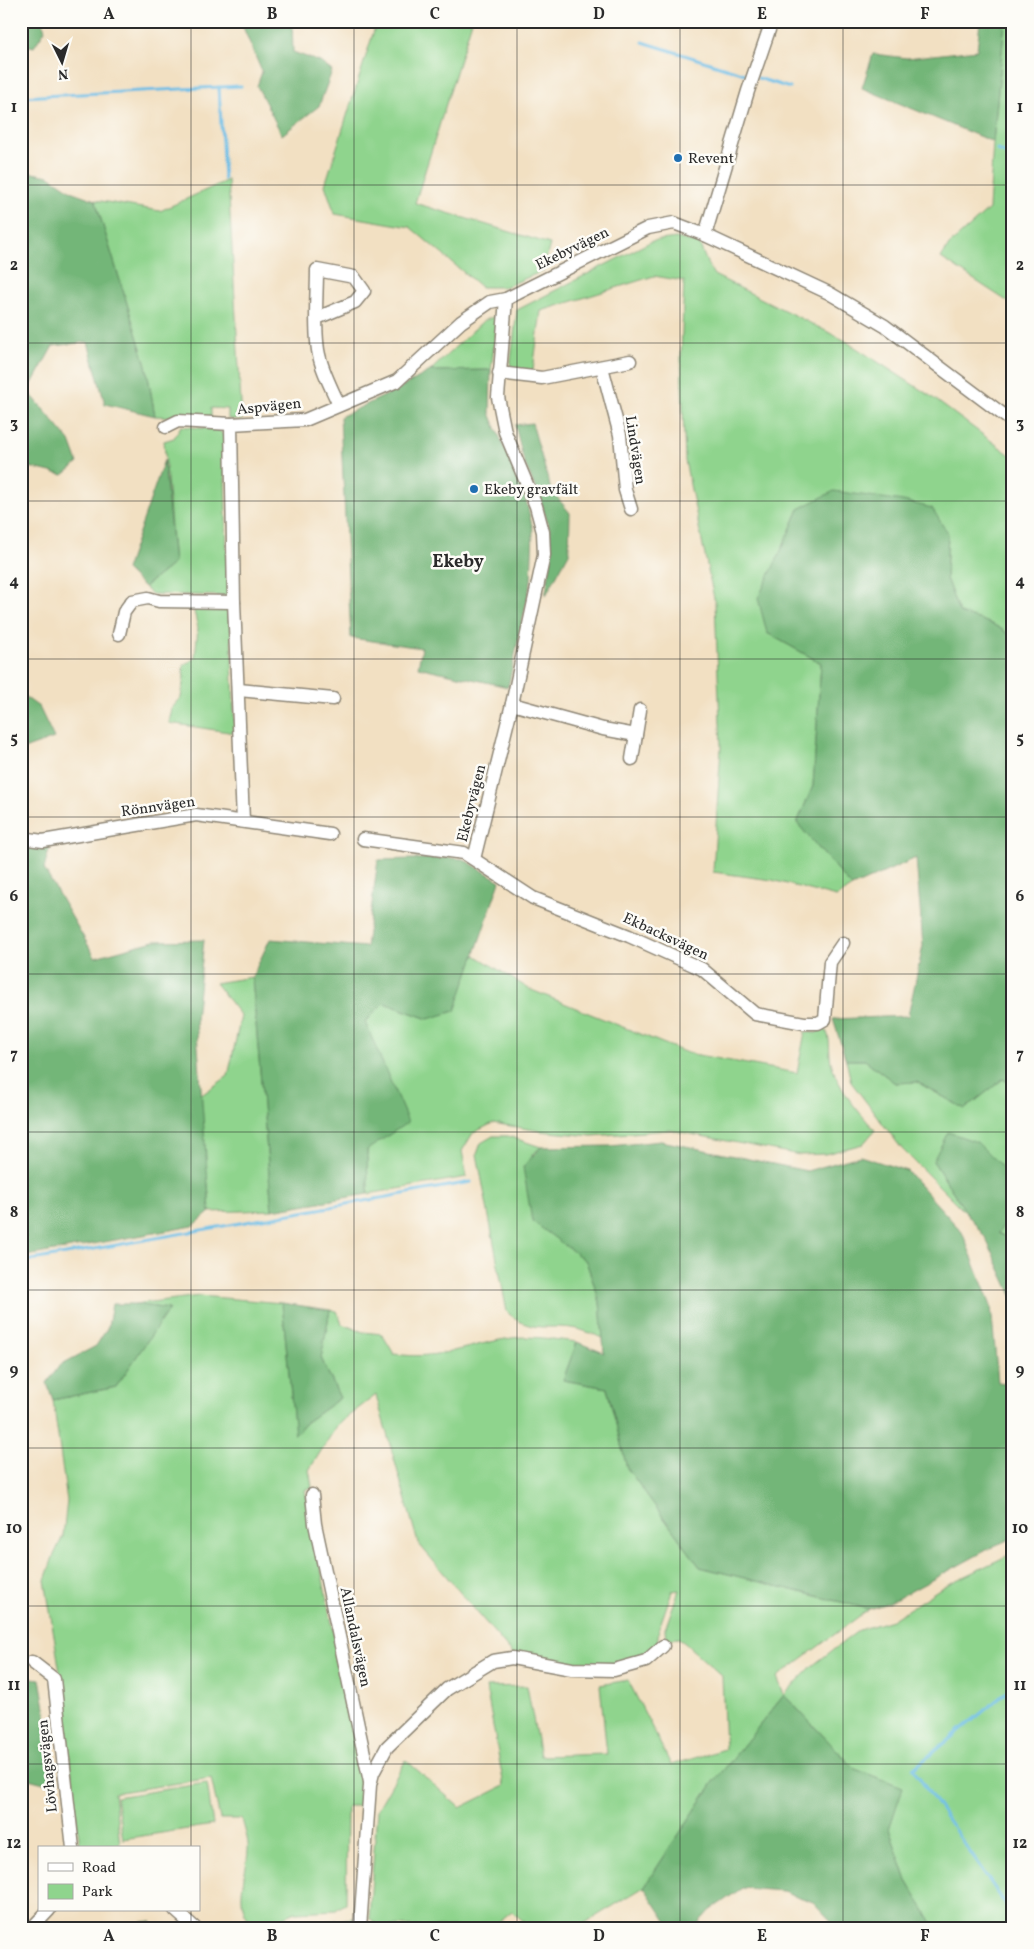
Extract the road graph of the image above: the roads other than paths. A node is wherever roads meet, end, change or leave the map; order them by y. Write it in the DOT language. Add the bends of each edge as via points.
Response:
graph roads {
  1 [pos="772,21"];
  2 [pos="705,235"];
  3 [pos="506,298"];
  4 [pos="317,318"];
  5 [pos="630,362"];
  6 [pos="602,367"];
  7 [pos="499,373"];
  8 [pos="339,405"];
  9 [pos="1013,422"];
  10 [pos="232,424"];
  11 [pos="166,427"];
  12 [pos="631,509"];
  13 [pos="234,602"];
  14 [pos="119,634"];
  15 [pos="239,690"];
  16 [pos="333,699"];
  17 [pos="512,704"];
  18 [pos="640,710"];
  19 [pos="636,735"];
  20 [pos="632,759"];
  21 [pos="243,821"];
  22 [pos="330,834"];
  23 [pos="21,838"];
  24 [pos="364,839"];
  25 [pos="474,859"];
  26 [pos="843,943"];
  27 [pos="312,1495"];
  28 [pos="663,1646"];
  29 [pos="32,1662"];
  30 [pos="370,1785"];
  31 [pos="73,1846"];
  32 [pos="47,1912"];
  33 [pos="177,1912"];
  34 [pos="32,1928"];
  35 [pos="195,1928"];
  36 [pos="360,1928"];
  1 -- 2 [label="street"];
  2 -- 3 [label="street, Ekebyvägen" via="674,223 648,228"];
  2 -- 9 [label="street, Ekebyvägen" via="829,293 885,326"];
  3 -- 7 [label="street, Ekebyvägen"];
  3 -- 8 [label="street, Aspvägen" via="490,302 461,322 397,381"];
  4 -- 4 [label="street" via="355,302 364,291 354,277 318,270"];
  4 -- 8 [label="street" via="318,350"];
  5 -- 6 [label="street"];
  6 -- 7 [label="street" via="542,378"];
  6 -- 12 [label="street, Lindvägen" via="620,435 625,490"];
  7 -- 17 [label="street, Ekebyvägen" via="498,397 505,432 536,506 543,532 544,555"];
  8 -- 10 [label="street, Aspvägen" via="305,420"];
  10 -- 11 [label="street" via="178,421"];
  10 -- 13 [label="street, Aspvägen"];
  13 -- 14 [label="street" via="148,598 132,601 124,612"];
  13 -- 15 [label="street, Aspvägen"];
  15 -- 16 [label="street"];
  15 -- 21 [label="street, Aspvägen"];
  17 -- 19 [label="street"];
  17 -- 25 [label="street, Ekebyvägen"];
  18 -- 19 [label="street"];
  19 -- 20 [label="street"];
  21 -- 22 [label="street, Rönnvägen"];
  21 -- 23 [label="street, Rönnvägen" via="196,815 42,841"];
  24 -- 25 [label="street, Ekebyvägen" via="464,854"];
  25 -- 26 [label="street, Ekbacksvägen" via="533,898 702,969 755,1014 804,1022 818,1023 825,1019 830,962"];
  27 -- 30 [label="street, Allandalsvägen" via="315,1524"];
  28 -- 30 [label="street, Allandalsvägen" via="646,1661 614,1670 572,1669 512,1658 493,1661 447,1689 387,1747"];
  29 -- 31 [label="street, Lövhagsvägen" via="54,1679"];
  30 -- 36 [label="street, Allandalsvägen"];
  32 -- 34 [label="street"];
  33 -- 35 [label="street"];
}
